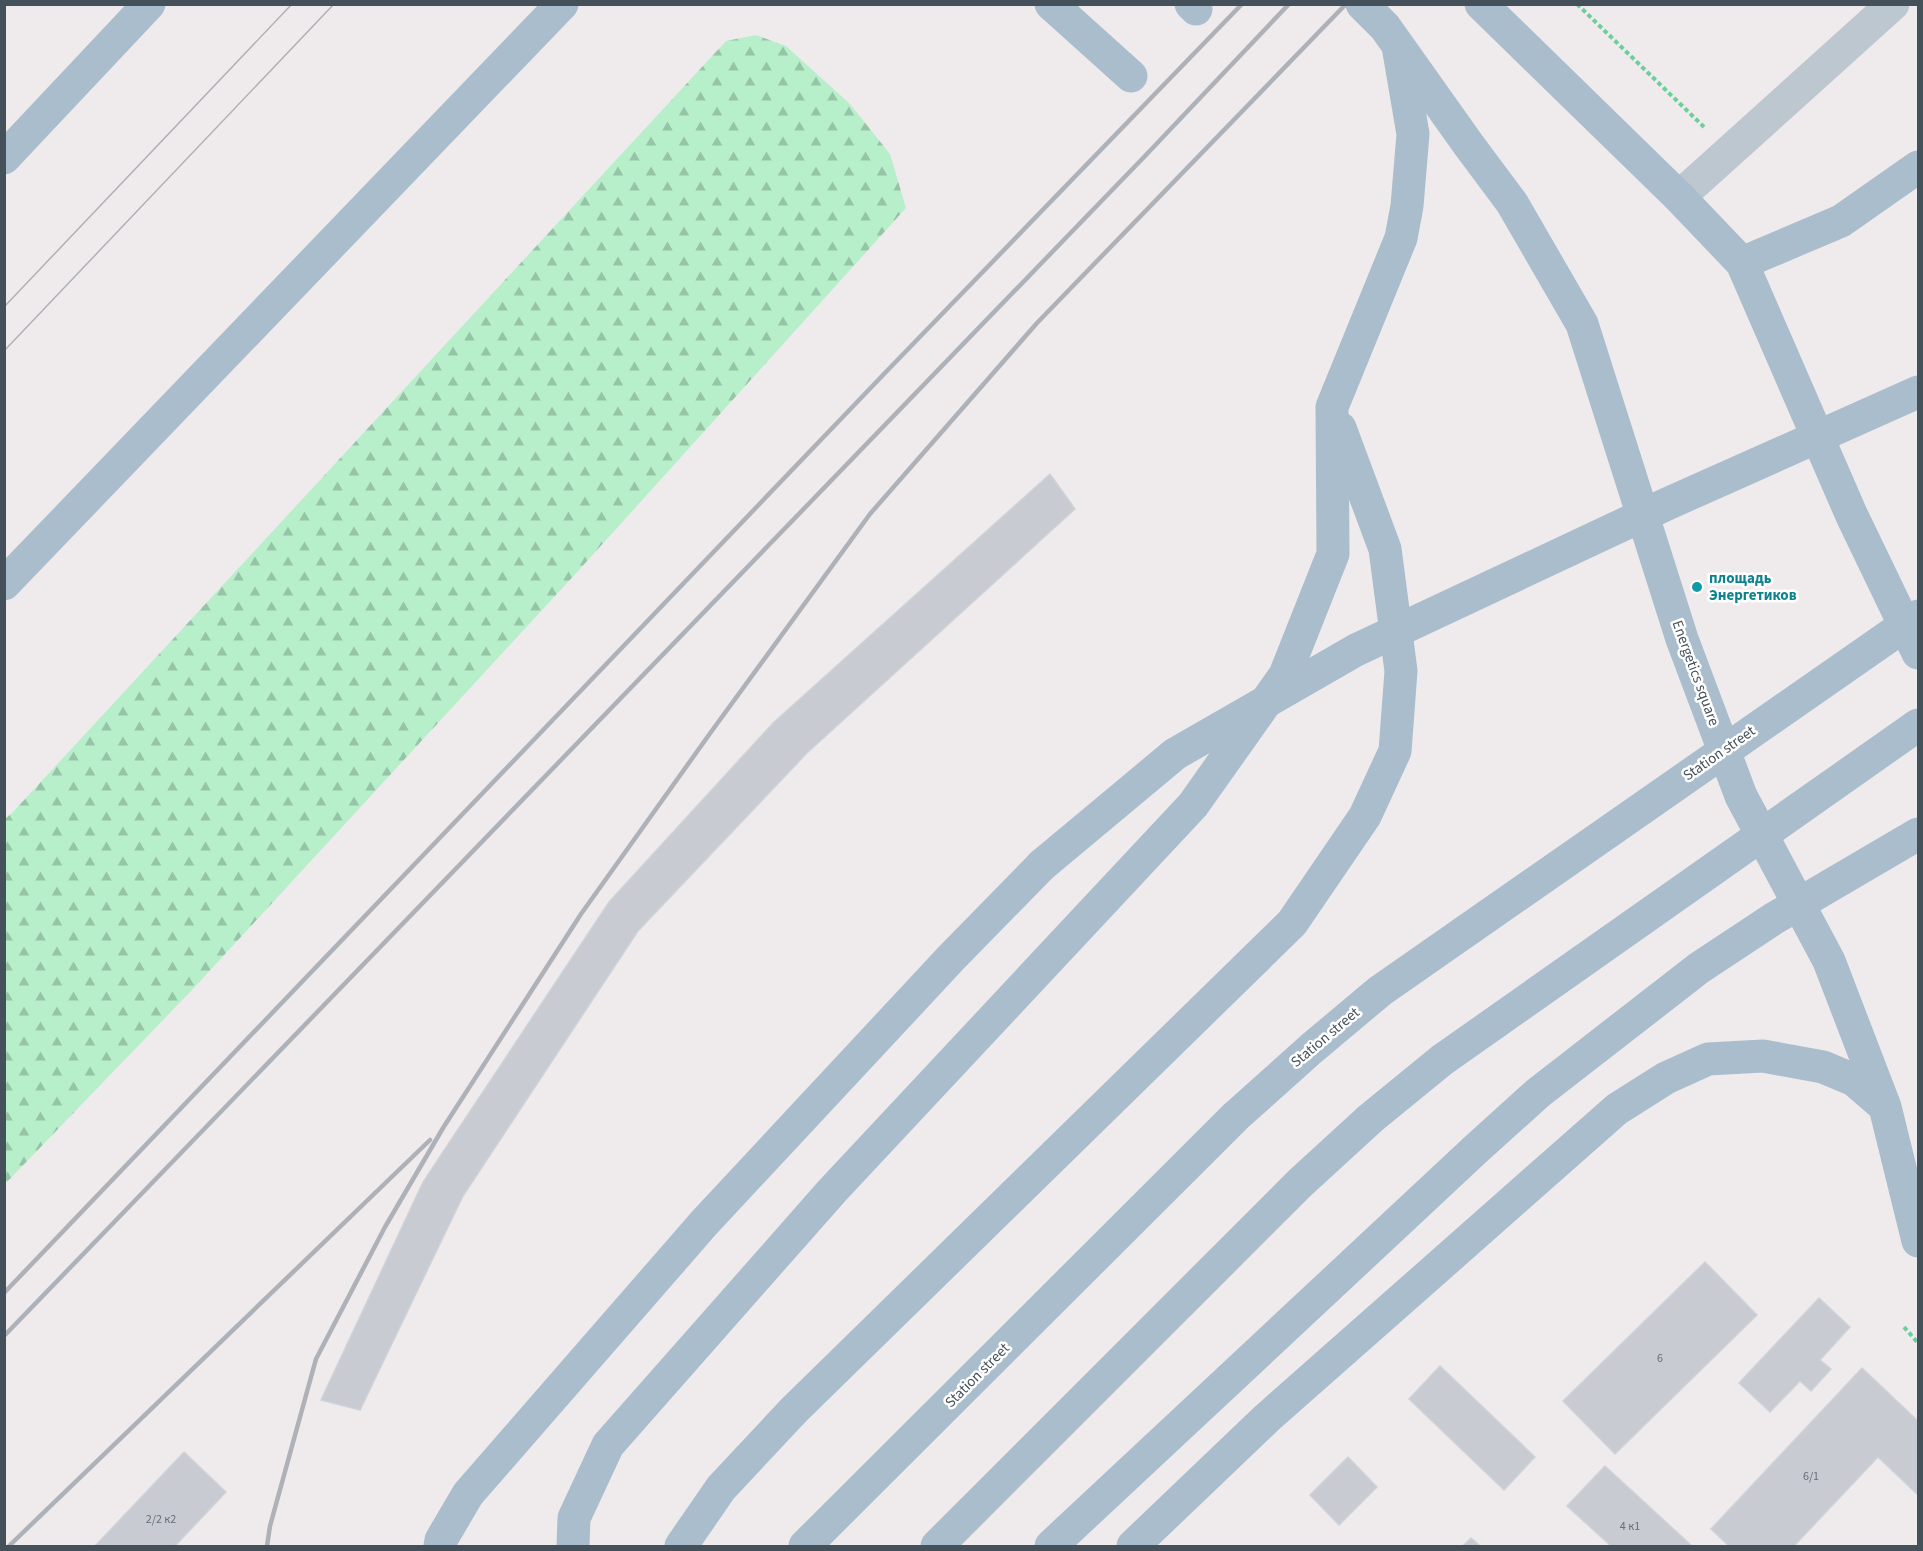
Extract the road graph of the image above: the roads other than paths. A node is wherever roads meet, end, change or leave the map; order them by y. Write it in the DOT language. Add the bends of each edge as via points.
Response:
graph roads {
  1 [pos="149,4"];
  2 [pos="561,4"];
  3 [pos="1051,4"];
  4 [pos="1362,4"];
  5 [pos="1481,4"];
  6 [pos="1893,4"];
  7 [pos="1398,46"];
  8 [pos="1131,76"];
  9 [pos="5,157"];
  10 [pos="1918,167"];
  11 [pos="1679,197"];
  12 [pos="1742,262"];
  13 [pos="1918,392"];
  14 [pos="1332,407"];
  15 [pos="4,584"];
  16 [pos="1918,616"];
  17 [pos="1918,652"];
  18 [pos="1918,725"];
  19 [pos="1918,834"];
  20 [pos="1885,1107"];
  21 [pos="1918,1241"];
  22 [pos="440,1546"];
  23 [pos="573,1546"];
  24 [pos="681,1546"];
  25 [pos="805,1546"];
  26 [pos="937,1546"];
  27 [pos="1051,1546"];
  28 [pos="1133,1546"];
  1 -- 9 [label="main road"];
  2 -- 15 [label="main road"];
  3 -- 8 [label="main road"];
  4 -- 7 [label="main road, Energetics square"];
  5 -- 11 [label="main road"];
  6 -- 11 [label="lane"];
  7 -- 14 [label="main road" via="1413,134 1407,206 1401,238"];
  7 -- 20 [label="main road, Energetics square" via="1512,203 1582,324 1682,639 1741,796 1829,962"];
  10 -- 12 [label="main road" via="1841,221"];
  11 -- 12 [label="main road"];
  12 -- 17 [label="main road" via="1852,516"];
  13 -- 22 [label="main road, bridge" via="1356,650 1175,754 1042,865 704,1223 468,1494"];
  14 -- 23 [label="main road" via="1334,554 1285,675 1193,805 832,1191 608,1445 574,1518"];
  14 -- 24 [label="main road" via="1385,549 1401,670 1395,751 1365,816 1292,923 794,1410 721,1488"];
  16 -- 25 [label="main road, Station street, bridge" via="1380,991 1236,1116"];
  18 -- 26 [label="main road, bridge" via="1442,1060 1371,1118 1300,1183"];
  19 -- 27 [label="main road, bridge" via="1773,919 1699,968 1538,1093"];
  20 -- 21 [label="main road, Energetics square"];
  20 -- 28 [label="main road" via="1854,1080 1823,1067 1763,1056 1708,1059 1666,1078 1617,1109 1267,1418"];
}
